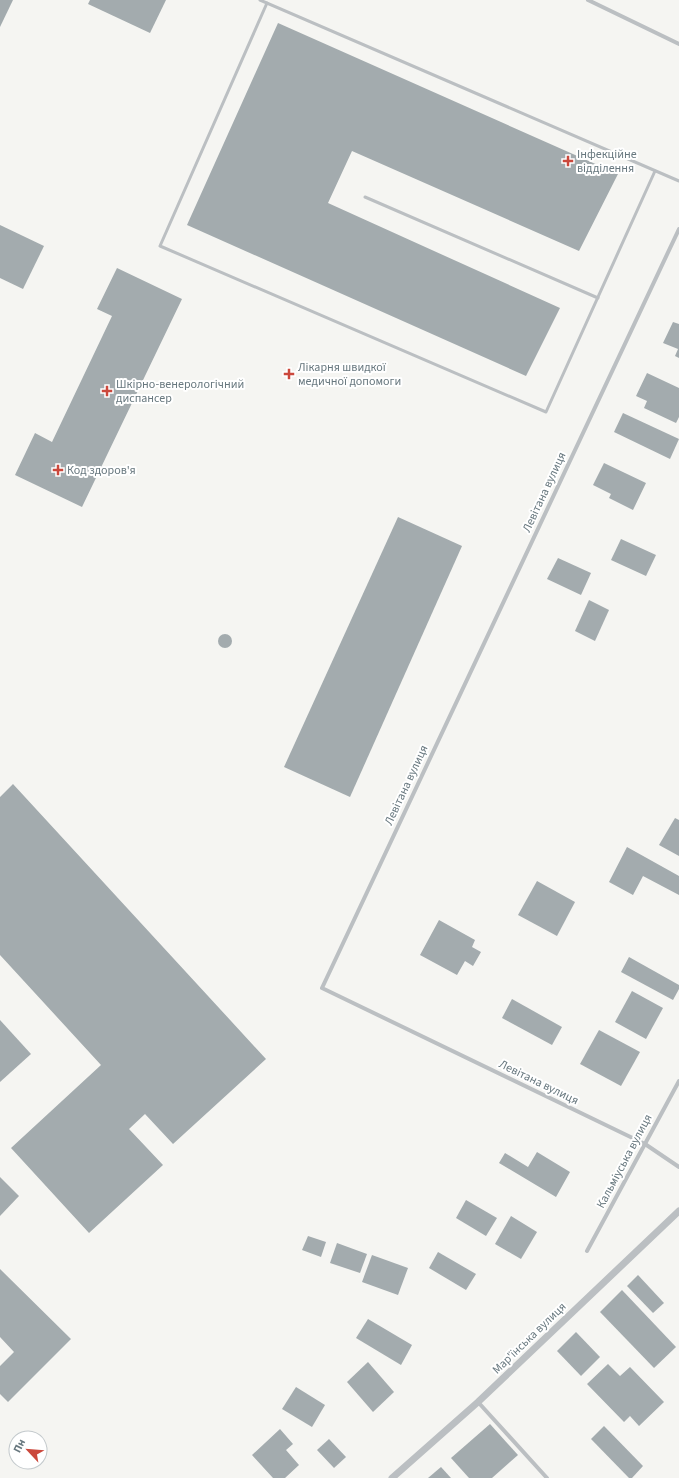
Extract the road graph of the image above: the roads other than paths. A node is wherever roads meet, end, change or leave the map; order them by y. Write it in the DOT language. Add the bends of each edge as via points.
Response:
graph roads {
  1 [pos="260,0"];
  2 [pos="588,0"];
  3 [pos="267,3"];
  4 [pos="679,44"];
  5 [pos="655,171"];
  6 [pos="679,181"];
  7 [pos="365,197"];
  8 [pos="679,229"];
  9 [pos="598,298"];
  10 [pos="679,1081"];
  11 [pos="645,1144"];
  12 [pos="679,1167"];
  13 [pos="679,1211"];
  14 [pos="587,1251"];
  15 [pos="478,1402"];
  16 [pos="392,1478"];
  17 [pos="548,1478"];
  1 -- 3 [label="lane"];
  2 -- 4 [label="street"];
  3 -- 5 [label="lane"];
  3 -- 9 [label="lane" via="160,246 546,412"];
  5 -- 6 [label="lane"];
  5 -- 9 [label="lane"];
  7 -- 9 [label="lane"];
  8 -- 11 [label="street, Левітана вулиця" via="322,988"];
  10 -- 11 [label="street, Кальміуська вулиця"];
  11 -- 12 [label="street, Левітана вулиця"];
  11 -- 14 [label="street, Кальміуська вулиця"];
  13 -- 15 [label="street, Мар'їнська вулиця"];
  15 -- 16 [label="street, Мар'їнська вулиця"];
  15 -- 17 [label="street"];
}
